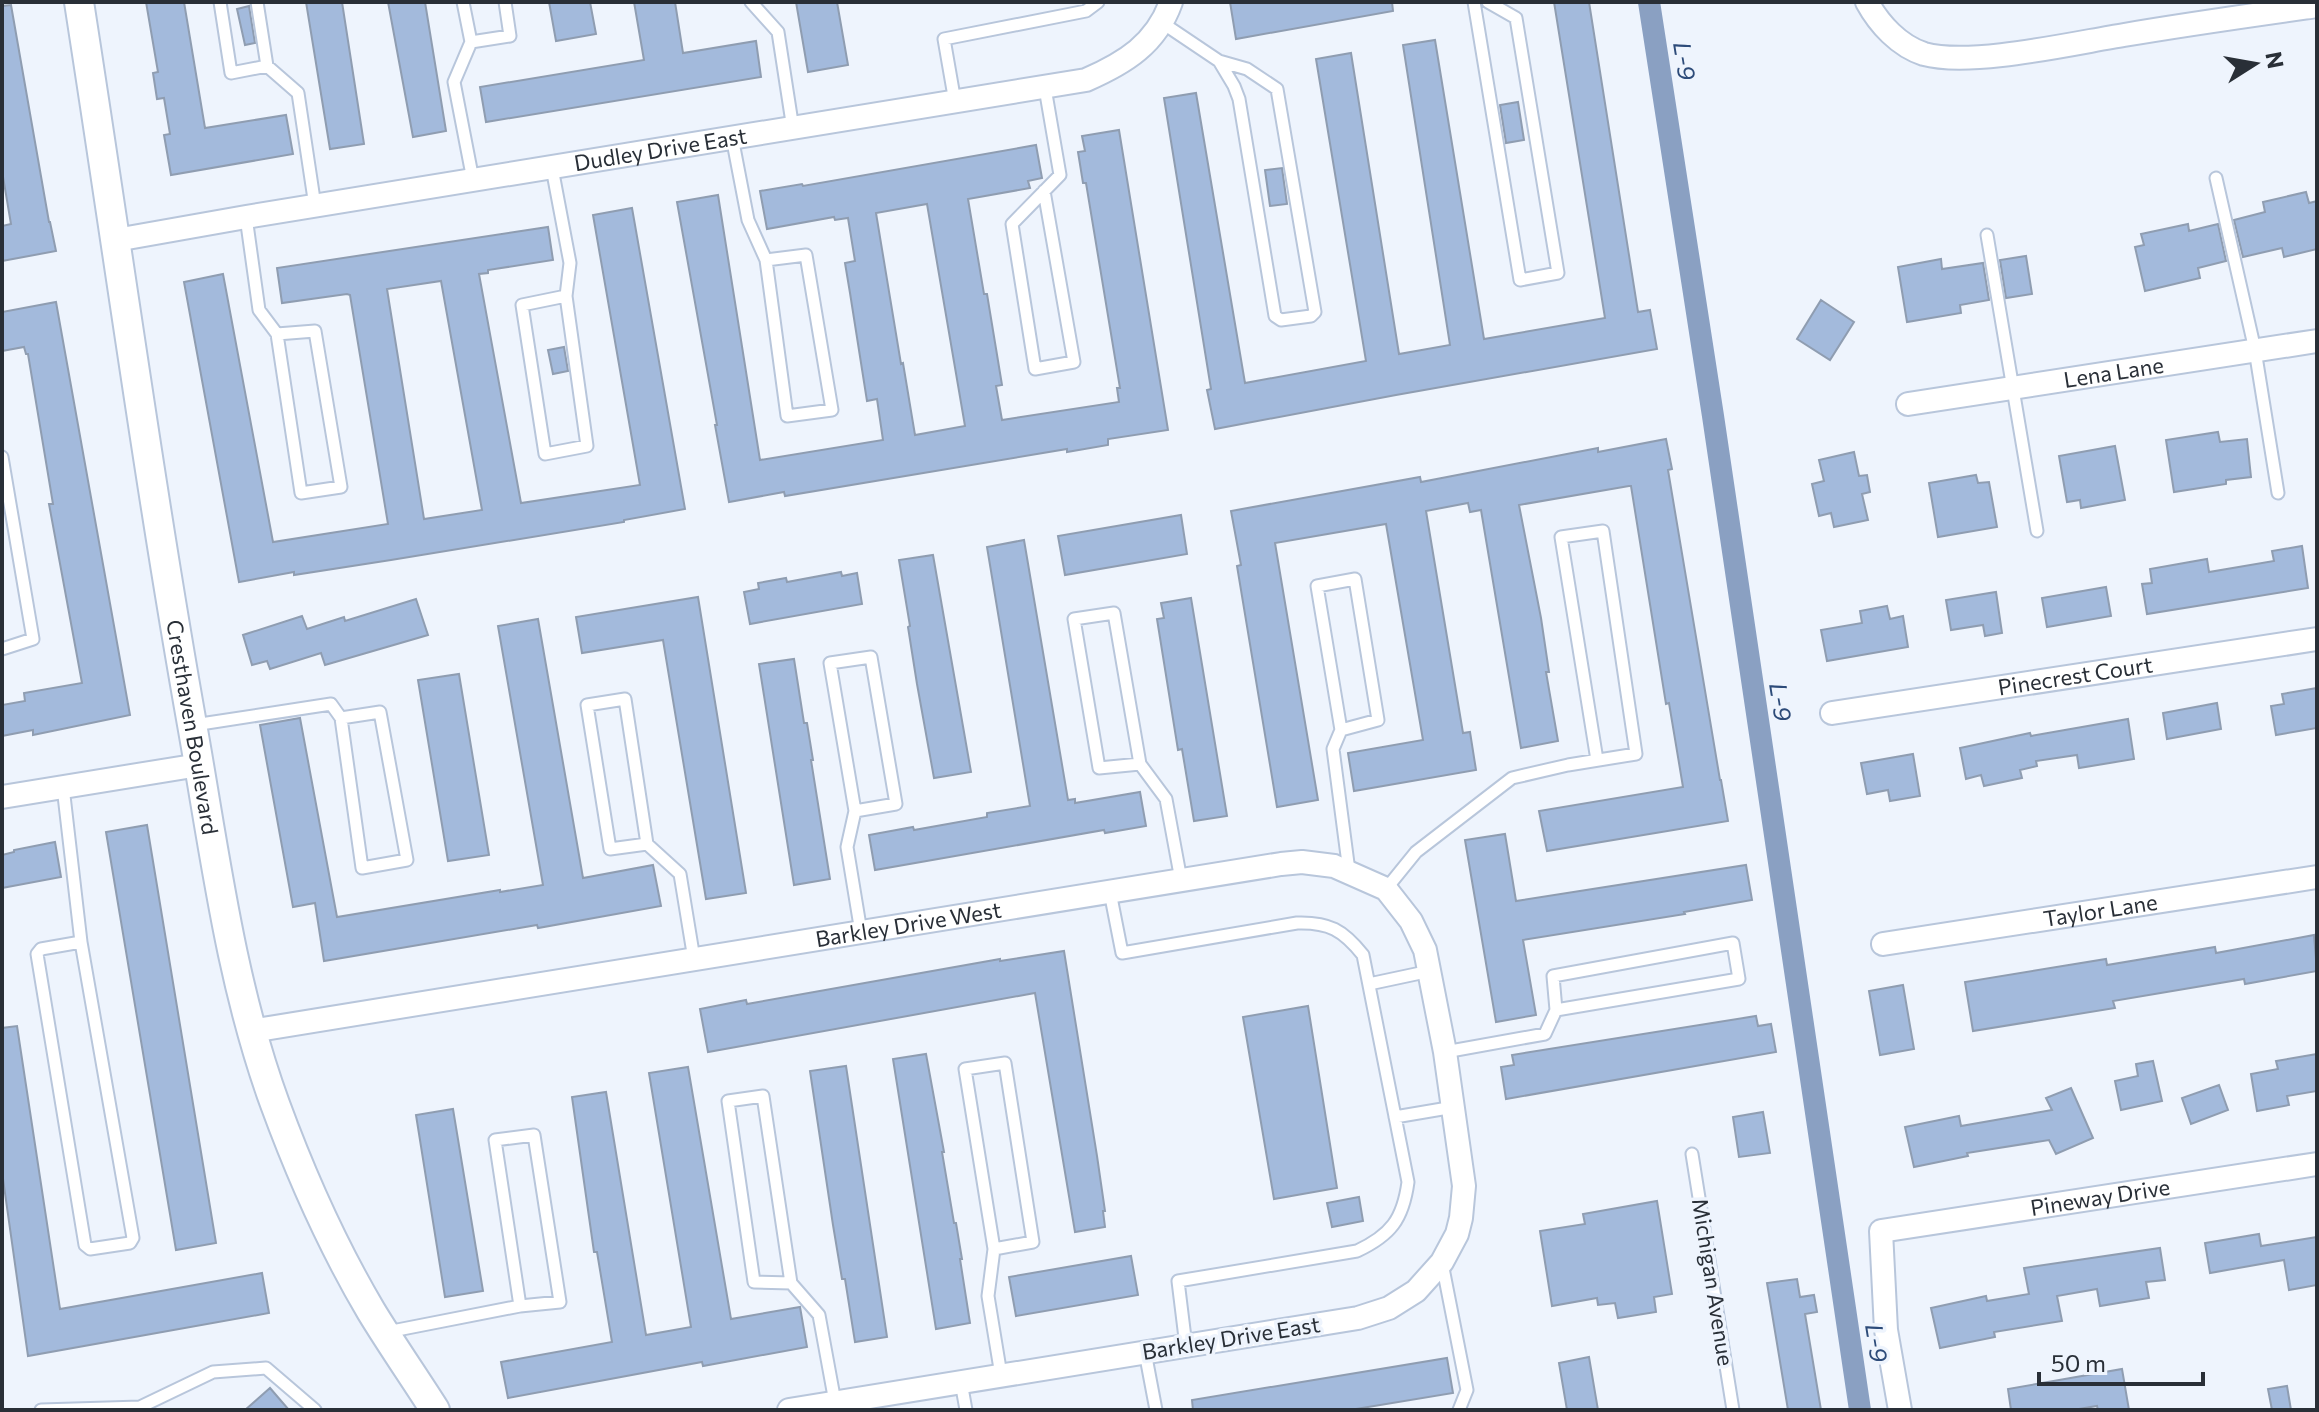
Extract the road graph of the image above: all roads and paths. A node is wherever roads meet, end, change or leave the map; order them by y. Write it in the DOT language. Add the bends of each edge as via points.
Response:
graph roads {
  1 [pos="79,2"];
  2 [pos="220,2"];
  3 [pos="257,2"];
  4 [pos="463,2"];
  5 [pos="505,2"];
  6 [pos="751,2"];
  7 [pos="1098,2"];
  8 [pos="1474,2"];
  9 [pos="1488,2"];
  10 [pos="1867,2"];
  11 [pos="2317,6"];
  12 [pos="1166,12"];
  13 [pos="471,42"];
  14 [pos="1219,61"];
  15 [pos="267,66"];
  16 [pos="1045,88"];
  17 [pos="955,102"];
  18 [pos="793,129"];
  19 [pos="732,137"];
  20 [pos="552,168"];
  21 [pos="2216,178"];
  22 [pos="473,180"];
  23 [pos="1044,191"];
  24 [pos="315,206"];
  25 [pos="246,217"];
  26 [pos="1987,235"];
  27 [pos="116,240"];
  28 [pos="766,260"];
  29 [pos="566,296"];
  30 [pos="277,334"];
  31 [pos="2317,341"];
  32 [pos="2255,350"];
  33 [pos="2012,388"];
  34 [pos="1908,404"];
  35 [pos="2,457"];
  36 [pos="2278,493"];
  37 [pos="2037,531"];
  38 [pos="2317,639"];
  39 [pos="2,649"];
  40 [pos="1832,713"];
  41 [pos="341,718"];
  42 [pos="192,726"];
  43 [pos="1341,730"];
  44 [pos="1597,760"];
  45 [pos="1140,764"];
  46 [pos="199,765"];
  47 [pos="63,787"];
  48 [pos="2,797"];
  49 [pos="855,811"];
  50 [pos="647,844"];
  51 [pos="1349,871"];
  52 [pos="2317,877"];
  53 [pos="1181,880"];
  54 [pos="1386,889"];
  55 [pos="1110,892"];
  56 [pos="861,932"];
  57 [pos="81,942"];
  58 [pos="1883,944"];
  59 [pos="694,959"];
  60 [pos="1430,971"];
  61 [pos="1369,984"];
  62 [pos="1556,1010"];
  63 [pos="251,1031"];
  64 [pos="1445,1052"];
  65 [pos="1454,1107"];
  66 [pos="1395,1117"];
  67 [pos="1692,1154"];
  68 [pos="2317,1164"];
  69 [pos="994,1249"];
  70 [pos="1442,1262"];
  71 [pos="791,1283"];
  72 [pos="520,1306"];
  73 [pos="386,1332"];
  74 [pos="1186,1346"];
  75 [pos="1145,1352"];
  76 [pos="1001,1375"];
  77 [pos="961,1382"];
  78 [pos="835,1402"];
  79 [pos="41,1410"];
  80 [pos="315,1410"];
  81 [pos="435,1410"];
  82 [pos="789,1410"];
  83 [pos="966,1410"];
  84 [pos="1156,1410"];
  85 [pos="1459,1410"];
  86 [pos="1733,1410"];
  87 [pos="1900,1410"];
  1 -- 27 [label="street, Cresthaven Boulevard"];
  2 -- 15 [label="lane" via="231,73"];
  3 -- 15 [label="lane"];
  4 -- 13 [label="lane"];
  5 -- 13 [label="lane" via="510,36"];
  6 -- 18 [label="lane" via="778,32"];
  7 -- 17 [label="lane" via="1086,11 944,39"];
  8 -- 9 [label="lane" via="1520,280 1558,273 1516,18"];
  10 -- 11 [label="street" via="1885,29 1921,53 1939,57 2046,48"];
  12 -- 14 [label="lane"];
  12 -- 16 [label="street, Dudley Drive East" via="1141,48 1116,67"];
  13 -- 22 [label="lane" via="454,82"];
  14 -- 14 [label="lane" via="1239,99 1275,316 1311,316 1315,312 1279,93 1247,69"];
  15 -- 24 [label="lane" via="298,93"];
  16 -- 17 [label="street, Dudley Drive East"];
  16 -- 23 [label="lane" via="1060,175"];
  17 -- 18 [label="street, Dudley Drive East"];
  18 -- 19 [label="street, Dudley Drive East"];
  19 -- 20 [label="street, Dudley Drive East"];
  19 -- 28 [label="lane" via="748,220"];
  20 -- 22 [label="street, Dudley Drive East"];
  20 -- 29 [label="lane" via="570,263"];
  21 -- 32 [label="lane"];
  22 -- 24 [label="street, Dudley Drive East"];
  23 -- 23 [label="lane" via="1012,224 1035,369 1074,362"];
  24 -- 25 [label="street, Dudley Drive East"];
  25 -- 27 [label="street, Dudley Drive East"];
  25 -- 30 [label="lane" via="259,310"];
  26 -- 33 [label="lane"];
  27 -- 42 [label="street, Cresthaven Boulevard"];
  28 -- 28 [label="lane" via="787,416 832,410 806,255"];
  29 -- 29 [label="lane" via="522,305 545,454 587,446"];
  30 -- 30 [label="lane" via="301,493 341,487 315,331"];
  31 -- 32 [label="street, Lena Lane"];
  32 -- 33 [label="street, Lena Lane"];
  32 -- 36 [label="lane"];
  33 -- 34 [label="street, Lena Lane"];
  33 -- 37 [label="lane"];
  35 -- 39 [label="lane" via="33,639"];
  38 -- 40 [label="street, Pinecrest Court"];
  41 -- 41 [label="lane" via="362,868 407,860 380,712"];
  41 -- 42 [label="lane" via="331,704"];
  42 -- 46 [label="street, Cresthaven Boulevard"];
  43 -- 43 [label="lane" via="1317,586 1355,579 1378,720"];
  43 -- 51 [label="lane" via="1333,749"];
  44 -- 44 [label="lane" via="1636,754 1603,531 1561,537"];
  44 -- 54 [label="lane" via="1512,778 1416,852"];
  45 -- 45 [label="lane" via="1114,613 1074,619 1099,768"];
  45 -- 53 [label="lane" via="1166,799"];
  46 -- 47 [label="street"];
  46 -- 63 [label="street, Cresthaven Boulevard"];
  47 -- 48 [label="street"];
  47 -- 57 [label="lane"];
  49 -- 49 [label="lane" via="896,804 871,657 830,663"];
  49 -- 56 [label="lane" via="847,847"];
  50 -- 50 [label="lane" via="625,699 587,705 610,849"];
  50 -- 59 [label="lane" via="680,874"];
  51 -- 53 [label="street, Barkley Drive West" via="1302,862"];
  51 -- 54 [label="street, Barkley Drive West"];
  52 -- 58 [label="street, Taylor Lane"];
  53 -- 55 [label="street, Barkley Drive West"];
  54 -- 60 [label="street, Barkley Drive West" via="1419,935"];
  55 -- 56 [label="street, Barkley Drive West"];
  55 -- 61 [label="lane" via="1122,953 1317,923 1351,939 1363,955"];
  56 -- 59 [label="street, Barkley Drive West"];
  57 -- 57 [label="lane" via="37,954 85,1245 90,1249 130,1243 133,1238"];
  59 -- 63 [label="street, Barkley Drive West"];
  60 -- 61 [label="lane"];
  60 -- 64 [label="street, Barkley Drive West"];
  61 -- 66 [label="lane"];
  62 -- 62 [label="lane" via="1553,976 1733,943 1739,979"];
  62 -- 64 [label="lane" via="1545,1034"];
  63 -- 73 [label="street, Cresthaven Boulevard" via="302,1174 335,1245"];
  64 -- 65 [label="street, Barkley Drive East"];
  65 -- 66 [label="lane"];
  65 -- 70 [label="street, Barkley Drive East" via="1464,1202 1457,1234"];
  66 -- 74 [label="lane" via="1408,1182 1394,1225 1357,1251 1178,1281"];
  67 -- 86 [label="lane, Michigan Avenue"];
  68 -- 87 [label="street, Pineway Drive" via="1881,1231 1886,1330"];
  69 -- 69 [label="lane" via="1033,1242 1005,1063 965,1069"];
  69 -- 76 [label="lane" via="988,1296"];
  70 -- 74 [label="street, Barkley Drive East" via="1416,1291 1389,1308 1358,1318"];
  70 -- 85 [label="lane" via="1467,1390"];
  71 -- 71 [label="lane" via="763,1096 728,1101 754,1282"];
  71 -- 78 [label="lane" via="819,1315"];
  72 -- 72 [label="lane" via="560,1302 534,1135 495,1140"];
  72 -- 73 [label="lane"];
  73 -- 81 [label="street, Cresthaven Boulevard"];
  74 -- 75 [label="street, Barkley Drive East"];
  75 -- 76 [label="street, Barkley Drive East"];
  75 -- 84 [label="lane"];
  76 -- 77 [label="street, Barkley Drive East"];
  77 -- 78 [label="street, Barkley Drive East"];
  77 -- 83 [label="lane"];
  78 -- 82 [label="street, Barkley Drive East"];
  79 -- 80 [label="lane" via="140,1407 213,1372 266,1368"];
}
